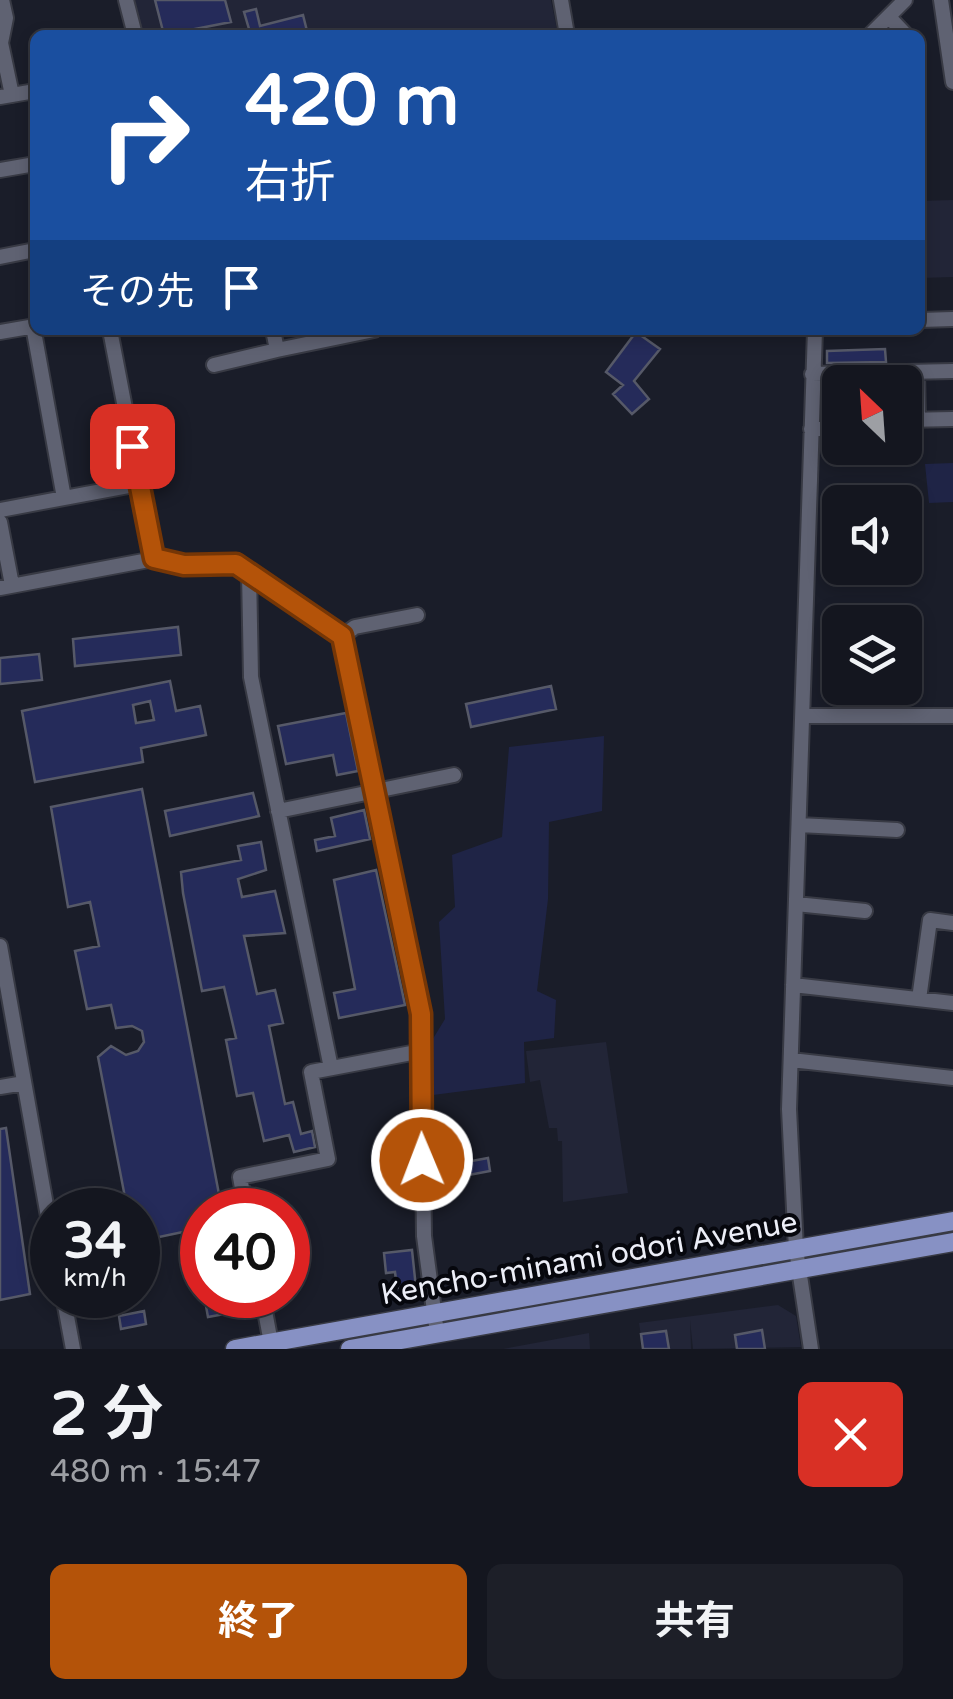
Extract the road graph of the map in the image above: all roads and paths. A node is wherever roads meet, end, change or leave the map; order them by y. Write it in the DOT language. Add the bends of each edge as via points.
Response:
graph roads {
  1 [pos="2,0"];
  2 [pos="126,0"];
  3 [pos="561,0"];
  4 [pos="904,0"];
  5 [pos="941,0"];
  6 [pos="890,17"];
  7 [pos="134,30"];
  8 [pos="567,30"];
  9 [pos="876,30"];
  10 [pos="902,30"];
  11 [pos="953,82"];
  12 [pos="6,96"];
  13 [pos="30,165"];
  14 [pos="0,170"];
  15 [pos="30,251"];
  16 [pos="0,256"];
  17 [pos="953,319"];
  18 [pos="925,320"];
  19 [pos="30,327"];
  20 [pos="0,332"];
  21 [pos="36,335"];
  22 [pos="111,335"];
  23 [pos="274,335"];
  24 [pos="350,335"];
  25 [pos="814,335"];
  26 [pos="277,350"];
  27 [pos="214,365"];
  28 [pos="953,371"];
  29 [pos="922,372"];
  30 [pos="812,374"];
  31 [pos="822,374"];
  32 [pos="953,419"];
  33 [pos="922,420"];
  34 [pos="811,430"];
  35 [pos="822,430"];
  36 [pos="139,484"];
  37 [pos="64,498"];
  38 [pos="0,510"];
  39 [pos="0,522"];
  40 [pos="154,558"];
  41 [pos="249,572"];
  42 [pos="6,587"];
  43 [pos="418,614"];
  44 [pos="342,636"];
  45 [pos="803,716"];
  46 [pos="953,716"];
  47 [pos="454,775"];
  48 [pos="376,792"];
  49 [pos="278,811"];
  50 [pos="799,825"];
  51 [pos="897,830"];
  52 [pos="796,904"];
  53 [pos="865,911"];
  54 [pos="953,923"];
  55 [pos="0,946"];
  56 [pos="793,985"];
  57 [pos="919,999"];
  58 [pos="953,1003"];
  59 [pos="422,1051"];
  60 [pos="791,1060"];
  61 [pos="331,1068"];
  62 [pos="953,1078"];
  63 [pos="24,1083"];
  64 [pos="0,1087"];
  65 [pos="43,1188"];
  66 [pos="242,1188"];
  67 [pos="953,1221"];
  68 [pos="953,1242"];
  69 [pos="796,1249"];
  70 [pos="799,1271"];
  71 [pos="433,1312"];
  72 [pos="67,1318"];
  73 [pos="266,1318"];
  74 [pos="436,1333"];
  75 [pos="271,1343"];
  76 [pos="72,1349"];
  77 [pos="234,1349"];
  78 [pos="350,1349"];
  79 [pos="811,1349"];
  1 -- 12 [label="street"];
  2 -- 7 [label="street"];
  3 -- 8 [label="street"];
  4 -- 6 [label="street"];
  5 -- 11 [label="street"];
  6 -- 9 [label="street"];
  6 -- 10 [label="street"];
  13 -- 14 [label="street"];
  15 -- 16 [label="street"];
  17 -- 18 [label="street"];
  19 -- 20 [label="street"];
  21 -- 37 [label="street"];
  22 -- 36 [label="street"];
  23 -- 26 [label="street"];
  24 -- 26 [label="street"];
  25 -- 30 [label="street"];
  26 -- 27 [label="street"];
  28 -- 29 [label="street"];
  30 -- 31 [label="street"];
  30 -- 34 [label="street"];
  32 -- 33 [label="street"];
  34 -- 35 [label="street"];
  34 -- 45 [label="street"];
  36 -- 37 [label="street"];
  36 -- 40 [label="street"];
  37 -- 38 [label="street"];
  39 -- 42 [label="street"];
  40 -- 41 [label="street" via="184,565 228,562"];
  40 -- 42 [label="street"];
  41 -- 44 [label="street"];
  41 -- 49 [label="street" via="251,677"];
  43 -- 44 [label="street" via="355,627"];
  44 -- 48 [label="street"];
  45 -- 46 [label="street"];
  45 -- 50 [label="street"];
  47 -- 48 [label="street"];
  48 -- 49 [label="street"];
  48 -- 59 [label="street" via="416,987"];
  49 -- 61 [label="street"];
  50 -- 51 [label="street"];
  50 -- 52 [label="street"];
  52 -- 53 [label="street"];
  52 -- 56 [label="street"];
  54 -- 57 [label="street" via="930,920"];
  55 -- 63 [label="street"];
  56 -- 57 [label="street"];
  56 -- 60 [label="street"];
  57 -- 58 [label="street"];
  59 -- 61 [label="street"];
  59 -- 71 [label="street" via="424,1236"];
  60 -- 62 [label="street"];
  60 -- 69 [label="street"];
  61 -- 66 [label="street" via="310,1072 328,1159 240,1177"];
  63 -- 64 [label="street"];
  63 -- 65 [label="street"];
  67 -- 69 [label="main road, Kencho-minami odori Avenue"];
  68 -- 70 [label="main road, Kencho-minami odori Avenue"];
  69 -- 70 [label="street"];
  69 -- 71 [label="main road, Kencho-minami odori Avenue"];
  70 -- 74 [label="main road, Kencho-minami odori Avenue"];
  70 -- 79 [label="street"];
  71 -- 74 [label="street"];
  71 -- 75 [label="main road, Kencho-minami odori Avenue"];
  72 -- 76 [label="street"];
  73 -- 75 [label="street"];
  74 -- 78 [label="main road, Kencho-minami odori Avenue"];
  75 -- 77 [label="main road, Kencho-minami odori Avenue"];
}
